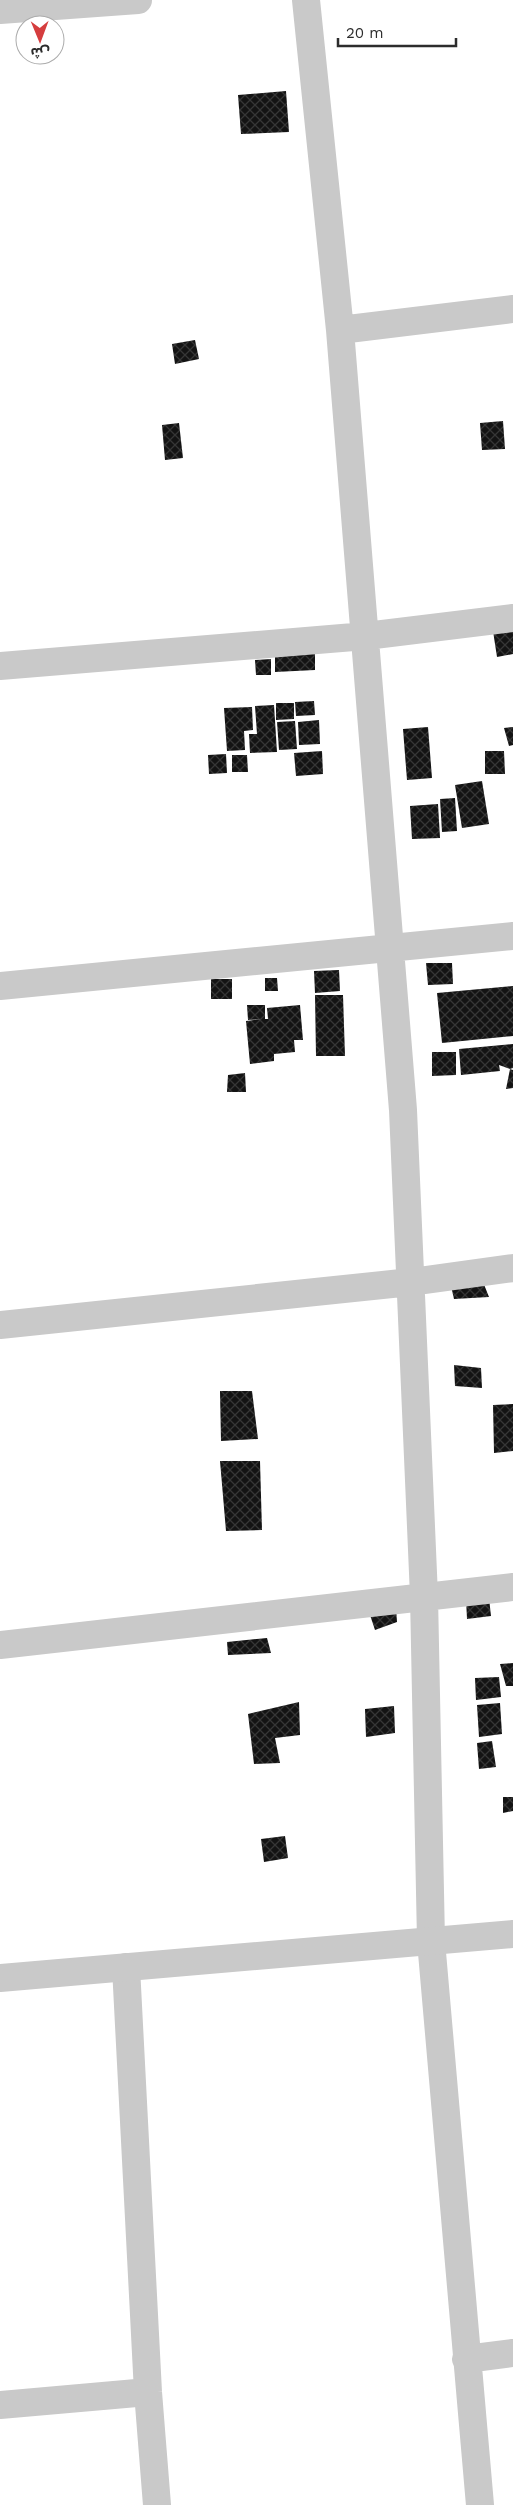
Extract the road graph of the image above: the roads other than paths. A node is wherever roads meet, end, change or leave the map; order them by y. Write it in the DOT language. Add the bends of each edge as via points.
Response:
graph roads {
  1 [pos="138,0"];
  2 [pos="306,0"];
  3 [pos="0,10"];
  4 [pos="513,309"];
  5 [pos="340,330"];
  6 [pos="513,618"];
  7 [pos="366,636"];
  8 [pos="0,666"];
  9 [pos="513,936"];
  10 [pos="391,948"];
  11 [pos="0,986"];
  12 [pos="513,1268"];
  13 [pos="411,1282"];
  14 [pos="0,1325"];
  15 [pos="513,1586"];
  16 [pos="424,1596"];
  17 [pos="0,1645"];
  18 [pos="513,1934"];
  19 [pos="431,1941"];
  20 [pos="126,1967"];
  21 [pos="0,1978"];
  22 [pos="513,2353"];
  23 [pos="466,2359"];
  24 [pos="148,2392"];
  25 [pos="0,2405"];
  26 [pos="158,2505"];
  27 [pos="480,2505"];
  1 -- 3 [label="street"];
  2 -- 5 [label="street"];
  4 -- 5 [label="street"];
  5 -- 7 [label="street"];
  6 -- 7 [label="street"];
  7 -- 8 [label="street"];
  7 -- 10 [label="street"];
  9 -- 10 [label="street"];
  10 -- 11 [label="street"];
  10 -- 13 [label="street"];
  12 -- 13 [label="street"];
  13 -- 14 [label="street"];
  13 -- 16 [label="street"];
  15 -- 16 [label="street"];
  16 -- 17 [label="street"];
  16 -- 19 [label="street"];
  18 -- 19 [label="street"];
  19 -- 20 [label="street"];
  19 -- 23 [label="street"];
  20 -- 21 [label="street"];
  20 -- 24 [label="street"];
  22 -- 23 [label="street"];
  23 -- 27 [label="street"];
  24 -- 25 [label="street"];
  24 -- 26 [label="street"];
}
